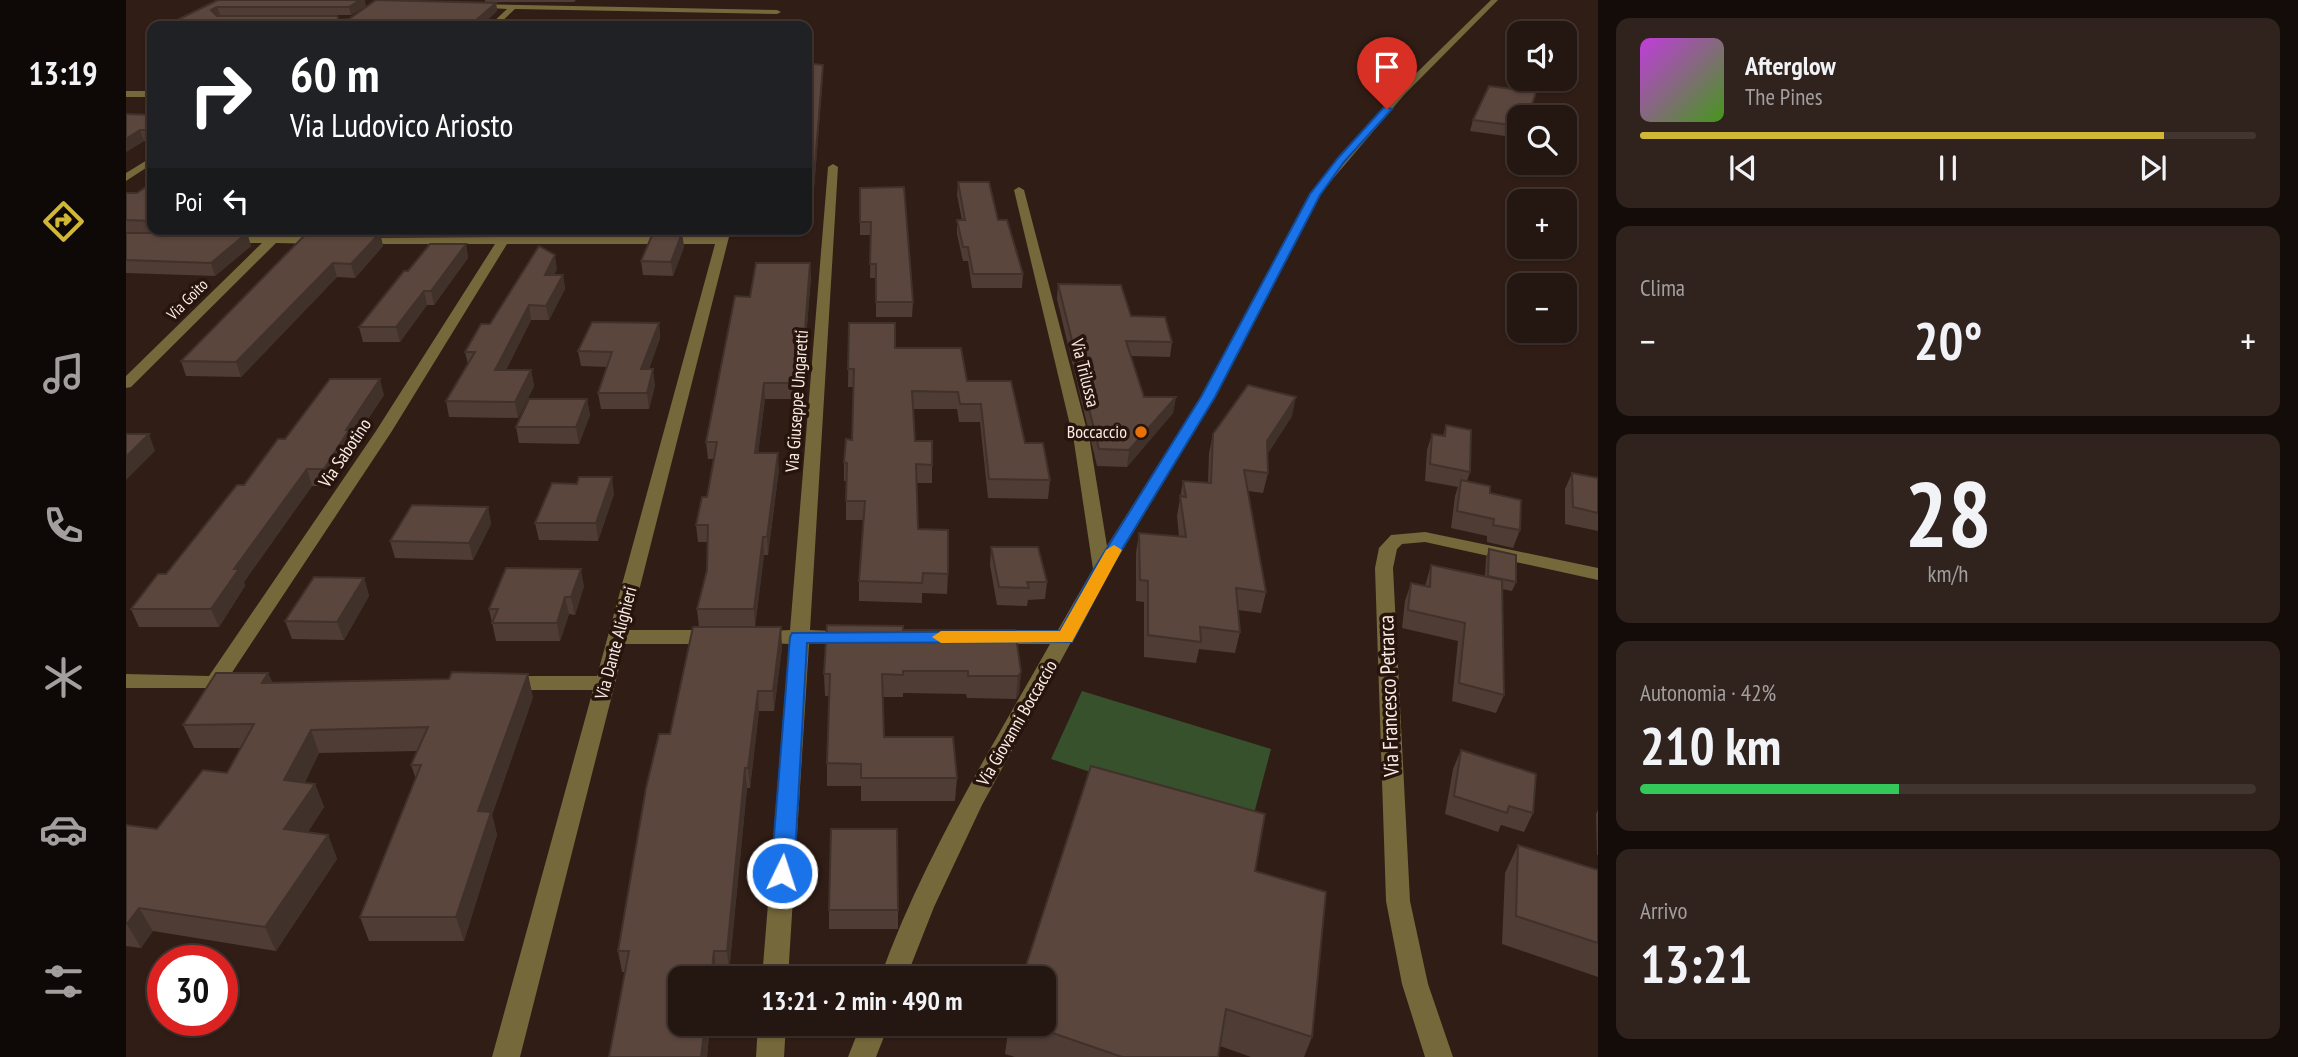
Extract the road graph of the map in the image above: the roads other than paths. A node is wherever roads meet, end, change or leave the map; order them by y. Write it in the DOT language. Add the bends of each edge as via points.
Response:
graph roads {
  1 [pos="779,0"];
  2 [pos="1495,0"];
  3 [pos="468,6"];
  4 [pos="513,7"];
  5 [pos="498,21"];
  6 [pos="126,94"];
  7 [pos="147,94"];
  8 [pos="147,163"];
  9 [pos="833,167"];
  10 [pos="126,178"];
  11 [pos="1019,190"];
  12 [pos="276,235"];
  13 [pos="506,235"];
  14 [pos="723,235"];
  15 [pos="205,239"];
  16 [pos="272,239"];
  17 [pos="126,384"];
  18 [pos="1102,569"];
  19 [pos="1598,575"];
  20 [pos="618,637"];
  21 [pos="799,637"];
  22 [pos="865,637"];
  23 [pos="972,637"];
  24 [pos="1066,637"];
  25 [pos="126,681"];
  26 [pos="215,683"];
  27 [pos="243,683"];
  28 [pos="480,683"];
  29 [pos="606,683"];
  30 [pos="776,966"];
  31 [pos="898,966"];
  32 [pos="771,1036"];
  33 [pos="870,1036"];
  34 [pos="506,1057"];
  35 [pos="770,1057"];
  36 [pos="862,1057"];
  37 [pos="1439,1057"];
  1 -- 4 [label="street" via="777,16"];
  2 -- 18 [label="street, Via Giovanni Boccaccio" via="1401,93 1321,186 1198,415"];
  3 -- 4 [label="street"];
  4 -- 5 [label="street"];
  6 -- 7 [label="street"];
  8 -- 10 [label="street"];
  9 -- 21 [label="street, Via Giuseppe Ungaretti"];
  11 -- 18 [label="street, Via Trilussa" via="1082,442"];
  12 -- 16 [label="street, Via Goito"];
  13 -- 14 [label="street"];
  13 -- 16 [label="street"];
  13 -- 26 [label="street, Via Sabotino" via="384,430"];
  14 -- 20 [label="street, Via Dante Alighieri"];
  15 -- 16 [label="street"];
  16 -- 17 [label="street, Via Goito"];
  18 -- 24 [label="street, Via Giovanni Boccaccio"];
  19 -- 37 [label="street, Via Francesco Petrarca" via="1425,537 1397,539 1386,553 1398,901 1415,984"];
  20 -- 21 [label="street"];
  20 -- 29 [label="street, Via Dante Alighieri"];
  21 -- 22 [label="street"];
  21 -- 30 [label="street, Via Giuseppe Ungaretti"];
  23 -- 24 [label="street"];
  24 -- 31 [label="street, Via Giovanni Boccaccio" via="954,837"];
  25 -- 26 [label="street"];
  26 -- 27 [label="street"];
  28 -- 29 [label="street"];
  29 -- 34 [label="street, Via Dante Alighieri"];
  32 -- 35 [label="street"];
  33 -- 36 [label="street"];
}
